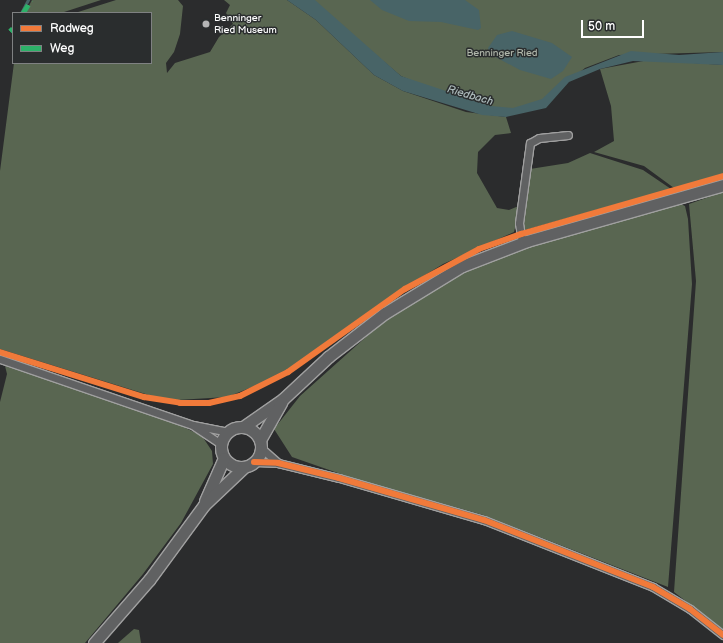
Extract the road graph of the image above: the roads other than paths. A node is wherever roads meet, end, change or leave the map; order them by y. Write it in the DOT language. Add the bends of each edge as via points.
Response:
graph roads {
  1 [pos="568,135"];
  2 [pos="723,185"];
  3 [pos="522,242"];
  4 [pos="0,359"];
  5 [pos="283,399"];
  6 [pos="193,425"];
  7 [pos="243,427"];
  8 [pos="228,432"];
  9 [pos="221,444"];
  10 [pos="260,444"];
  11 [pos="224,458"];
  12 [pos="254,462"];
  13 [pos="278,463"];
  14 [pos="244,467"];
  15 [pos="204,505"];
  16 [pos="723,635"];
  17 [pos="94,643"];
  1 -- 3 [label="street" via="539,138 530,143 519,224"];
  2 -- 3 [label="main road"];
  3 -- 5 [label="main road" via="462,266 411,294 341,345"];
  4 -- 6 [label="street"];
  5 -- 7 [label="main road"];
  5 -- 10 [label="main road"];
  6 -- 8 [label="street"];
  6 -- 9 [label="street"];
  7 -- 8 [label="main road"];
  7 -- 10 [label="main road" via="253,431"];
  8 -- 9 [label="main road"];
  9 -- 11 [label="main road"];
  10 -- 12 [label="main road"];
  10 -- 13 [label="street"];
  11 -- 14 [label="main road" via="232,465"];
  11 -- 15 [label="main road"];
  12 -- 13 [label="street"];
  12 -- 14 [label="main road"];
  13 -- 16 [label="street" via="467,514 604,566 671,596"];
  14 -- 15 [label="main road"];
  15 -- 17 [label="main road" via="149,580"];
}
